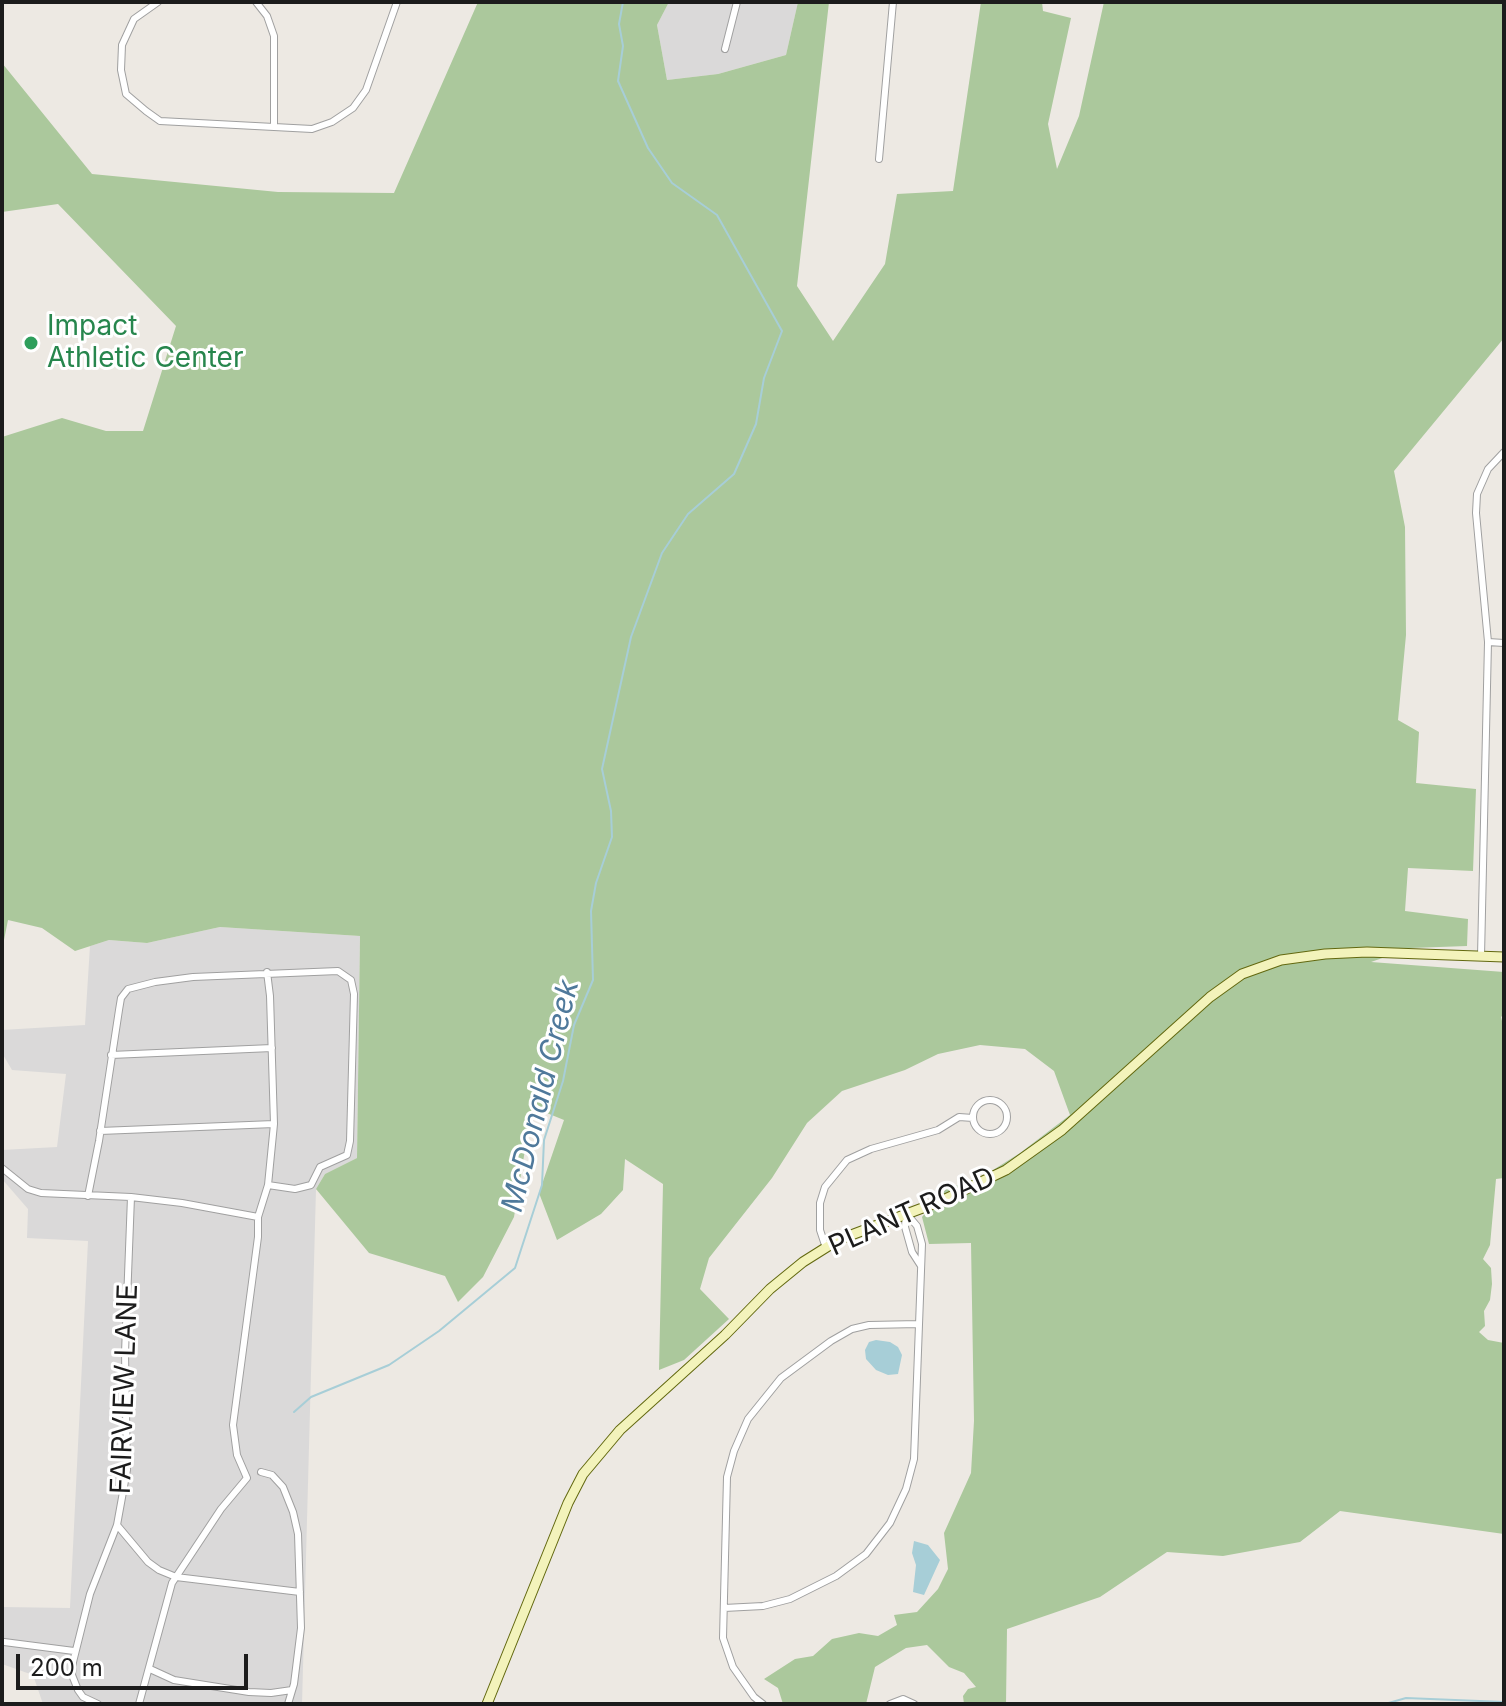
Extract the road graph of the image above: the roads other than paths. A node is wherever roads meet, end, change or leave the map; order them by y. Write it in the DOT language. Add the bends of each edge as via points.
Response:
graph roads {
  1 [pos="158,2"];
  2 [pos="256,2"];
  3 [pos="397,2"];
  4 [pos="737,2"];
  5 [pos="893,2"];
  6 [pos="725,49"];
  7 [pos="274,127"];
  8 [pos="879,159"];
  9 [pos="1504,452"];
  10 [pos="1488,642"];
  11 [pos="1504,643"];
  12 [pos="1481,956"];
  13 [pos="1504,957"];
  14 [pos="267,972"];
  15 [pos="272,1048"];
  16 [pos="111,1055"];
  17 [pos="973,1118"];
  18 [pos="274,1124"];
  19 [pos="100,1131"];
  20 [pos="2,1168"];
  21 [pos="268,1185"];
  22 [pos="88,1196"];
  23 [pos="131,1197"];
  24 [pos="906,1213"];
  25 [pos="258,1217"];
  26 [pos="826,1248"];
  27 [pos="921,1266"];
  28 [pos="919,1324"];
  29 [pos="261,1472"];
  30 [pos="117,1525"];
  31 [pos="176,1577"];
  32 [pos="300,1592"];
  33 [pos="724,1608"];
  34 [pos="4,1642"];
  35 [pos="74,1651"];
  36 [pos="150,1669"];
  37 [pos="292,1690"];
  38 [pos="98,1704"];
  39 [pos="139,1704"];
  40 [pos="288,1704"];
  41 [pos="487,1704"];
  42 [pos="763,1704"];
  43 [pos="890,1704"];
  44 [pos="914,1704"];
  1 -- 7 [label="street" via="134,19 122,45 126,94 160,121"];
  2 -- 7 [label="street" via="274,36"];
  3 -- 7 [label="street" via="366,90 353,108 312,129"];
  4 -- 6 [label="street"];
  5 -- 8 [label="street"];
  9 -- 10 [label="street" via="1488,469 1477,494"];
  10 -- 11 [label="street"];
  10 -- 12 [label="street"];
  12 -- 13 [label="street, PLANT ROAD"];
  12 -- 24 [label="street, PLANT ROAD" via="1325,954 1281,960 1242,974 1062,1130 1006,1170"];
  14 -- 15 [label="street"];
  14 -- 16 [label="street" via="193,977 128,989 121,998"];
  14 -- 21 [label="street" via="338,971 351,980 354,994 347,1155 320,1167 311,1185"];
  15 -- 16 [label="street"];
  15 -- 18 [label="street"];
  16 -- 19 [label="street"];
  17 -- 17 [label="street" via="985,1100 997,1101 1007,1114 1005,1125 992,1133 977,1128"];
  17 -- 26 [label="street" via="959,1117 938,1130 847,1160 825,1187 820,1203"];
  18 -- 19 [label="street"];
  18 -- 21 [label="street"];
  19 -- 22 [label="street"];
  20 -- 22 [label="street" via="28,1189"];
  21 -- 25 [label="street"];
  22 -- 23 [label="street"];
  23 -- 25 [label="street"];
  23 -- 30 [label="street, FAIRVIEW LANE" via="127,1470"];
  24 -- 26 [label="street, PLANT ROAD"];
  24 -- 27 [label="street" via="912,1252"];
  24 -- 27 [label="street" via="920,1235"];
  25 -- 31 [label="street" via="233,1425 247,1478"];
  26 -- 41 [label="street, PLANT ROAD" via="770,1289 620,1430 583,1474"];
  27 -- 28 [label="street"];
  28 -- 33 [label="street" via="914,1459 890,1523 866,1554 836,1576 776,1603"];
  28 -- 33 [label="street" via="852,1329 781,1378 748,1419 727,1477"];
  29 -- 32 [label="street" via="278,1480 293,1512"];
  30 -- 31 [label="street" via="148,1562"];
  30 -- 35 [label="street, FAIRVIEW LANE"];
  31 -- 32 [label="street"];
  31 -- 36 [label="street"];
  32 -- 37 [label="street"];
  33 -- 42 [label="street" via="723,1638 733,1667"];
  34 -- 35 [label="street"];
  35 -- 38 [label="street, FAIRVIEW LANE" via="72,1675 78,1690"];
  36 -- 37 [label="street" via="174,1680 219,1687"];
  36 -- 39 [label="street"];
  37 -- 40 [label="street"];
  43 -- 44 [label="street" via="903,1699"];
}
